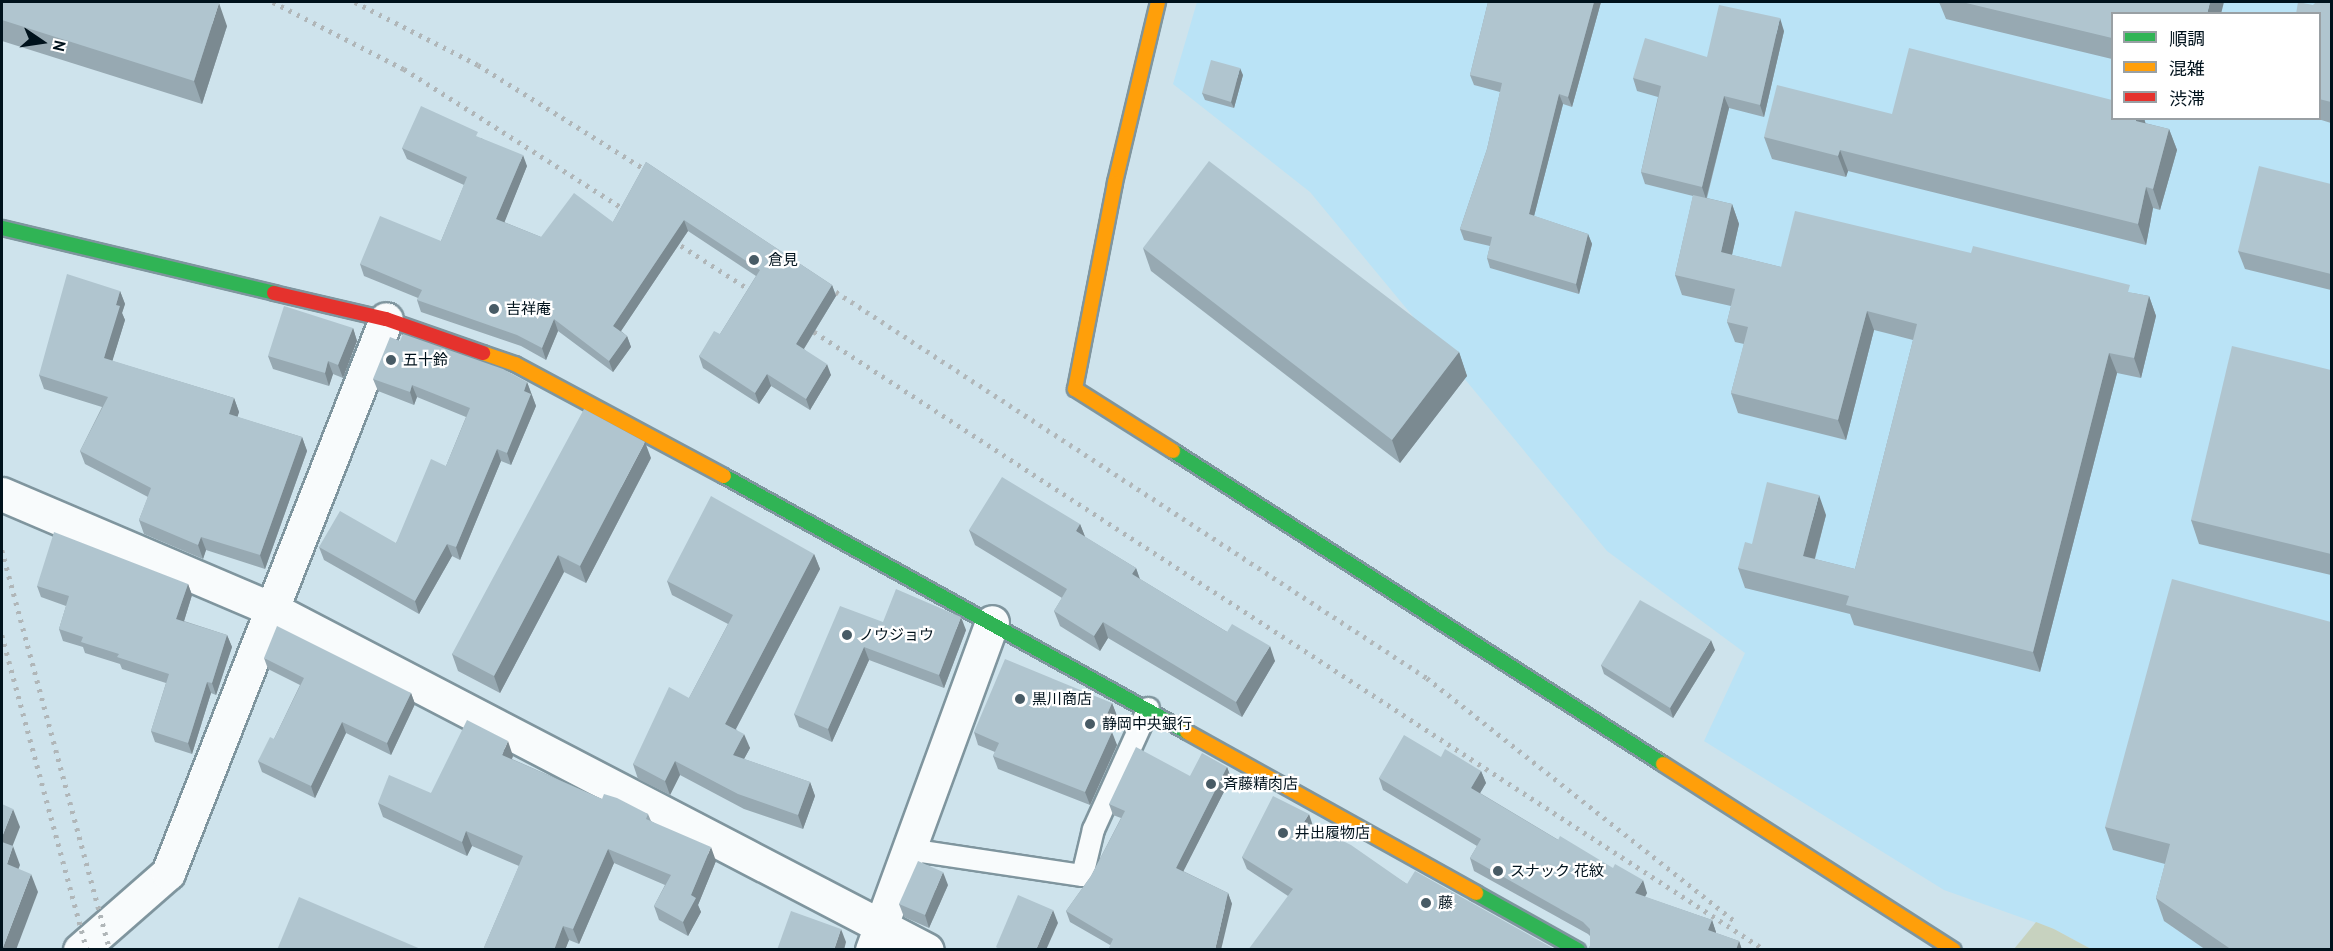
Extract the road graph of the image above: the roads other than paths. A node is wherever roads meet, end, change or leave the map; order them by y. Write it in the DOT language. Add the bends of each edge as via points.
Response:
graph roads {
  1 [pos="1158,2"];
  2 [pos="2,228"];
  3 [pos="386,319"];
  4 [pos="2,494"];
  5 [pos="272,609"];
  6 [pos="992,622"];
  7 [pos="1148,708"];
  8 [pos="908,849"];
  9 [pos="876,937"];
  10 [pos="80,950"];
  11 [pos="927,950"];
  12 [pos="1578,950"];
  13 [pos="1954,950"];
  1 -- 13 [label="street" via="1115,183 1075,389"];
  2 -- 3 [label="street"];
  3 -- 5 [label="street"];
  3 -- 6 [label="street" via="514,364 673,446"];
  4 -- 5 [label="street"];
  5 -- 9 [label="street"];
  5 -- 10 [label="street" via="168,873"];
  6 -- 7 [label="street"];
  6 -- 8 [label="street"];
  7 -- 8 [label="lane" via="1093,829 1082,875"];
  7 -- 12 [label="street"];
  8 -- 9 [label="street"];
  9 -- 11 [label="street"];
}
